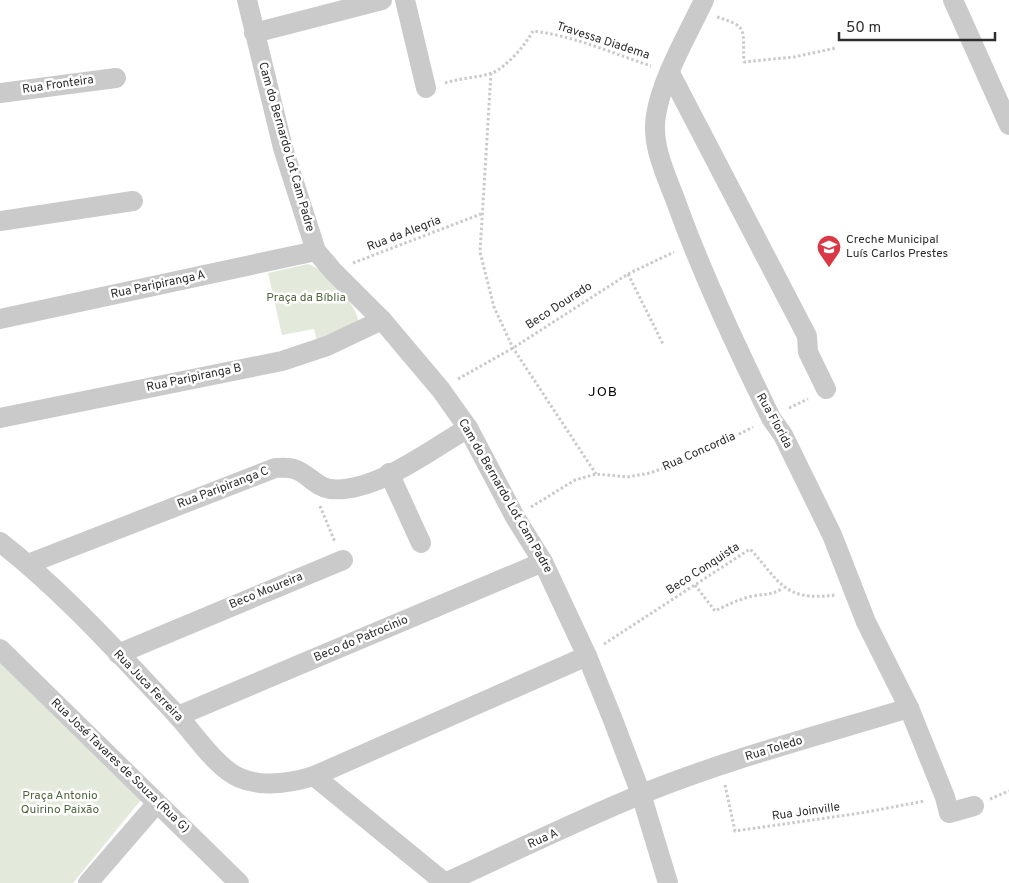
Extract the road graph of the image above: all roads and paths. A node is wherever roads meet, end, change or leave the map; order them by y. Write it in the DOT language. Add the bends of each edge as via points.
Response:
graph roads {
  1 [pos="248,0"];
  2 [pos="382,0"];
  3 [pos="405,0"];
  4 [pos="953,0"];
  5 [pos="702,6"];
  6 [pos="254,33"];
  7 [pos="836,48"];
  8 [pos="670,72"];
  9 [pos="491,73"];
  10 [pos="116,78"];
  11 [pos="426,88"];
  12 [pos="0,93"];
  13 [pos="1009,125"];
  14 [pos="133,201"];
  15 [pos="481,214"];
  16 [pos="0,221"];
  17 [pos="692,246"];
  18 [pos="316,251"];
  19 [pos="333,271"];
  20 [pos="628,274"];
  21 [pos="0,319"];
  22 [pos="382,320"];
  23 [pos="663,344"];
  24 [pos="513,348"];
  25 [pos="826,389"];
  26 [pos="441,390"];
  27 [pos="0,418"];
  28 [pos="771,418"];
  29 [pos="468,428"];
  30 [pos="388,473"];
  31 [pos="596,474"];
  32 [pos="319,486"];
  33 [pos="515,517"];
  34 [pos="0,542"];
  35 [pos="421,543"];
  36 [pos="343,560"];
  37 [pos="544,562"];
  38 [pos="28,564"];
  39 [pos="696,584"];
  40 [pos="784,588"];
  41 [pos="853,588"];
  42 [pos="0,649"];
  43 [pos="118,654"];
  44 [pos="587,656"];
  45 [pos="909,708"];
  46 [pos="178,716"];
  47 [pos="721,765"];
  48 [pos="314,776"];
  49 [pos="642,794"];
  50 [pos="945,797"];
  51 [pos="158,803"];
  52 [pos="974,806"];
  53 [pos="88,883"];
  54 [pos="239,883"];
  55 [pos="445,883"];
  56 [pos="668,883"];
  1 -- 6 [label="street, Cam do Bernardo Lot Cam Padre"];
  2 -- 6 [label="street"];
  3 -- 11 [label="street"];
  4 -- 13 [label="street"];
  5 -- 7 [label="path" via="738,24 742,30 744,62 794,57"];
  5 -- 8 [label="street, Rua Florida"];
  6 -- 18 [label="street, Cam do Bernardo Lot Cam Padre" via="284,148"];
  8 -- 9 [label="path, Travessa Diadema" via="590,44 534,30 530,38"];
  8 -- 17 [label="street, Rua Florida" via="656,114 656,138 663,168"];
  8 -- 25 [label="street" via="807,336 808,352"];
  9 -- 11 [label="path"];
  9 -- 15 [label="path"];
  10 -- 12 [label="street, Rua Fronteira"];
  14 -- 16 [label="street"];
  15 -- 19 [label="path, Rua da Alegria"];
  15 -- 24 [label="path" via="480,252 485,277 494,307"];
  17 -- 20 [label="path, Beco Dourado" via="658,258"];
  17 -- 28 [label="street, Rua Florida"];
  18 -- 19 [label="street, Cam do Bernardo Lot Cam Padre"];
  18 -- 21 [label="street, Rua Paripiranga A"];
  19 -- 22 [label="street, Cam do Bernardo Lot Cam Padre"];
  20 -- 23 [label="path"];
  20 -- 24 [label="path, Beco Dourado"];
  22 -- 26 [label="street, Cam do Bernardo Lot Cam Padre"];
  22 -- 27 [label="street, Rua Paripiranga B" via="328,346 282,361"];
  24 -- 26 [label="path, Beco Dourado"];
  24 -- 31 [label="path"];
  25 -- 28 [label="path, Rua Concordia"];
  26 -- 29 [label="street, Cam do Bernardo Lot Cam Padre"];
  28 -- 31 [label="path, Rua Concordia" via="694,457 650,473 627,477"];
  28 -- 41 [label="street, Rua Florida" via="832,535"];
  29 -- 30 [label="street, Rua Paripiranga C"];
  29 -- 33 [label="street, Cam do Bernardo Lot Cam Padre"];
  30 -- 32 [label="street, Rua Paripiranga C" via="357,488 342,490"];
  30 -- 35 [label="street"];
  31 -- 33 [label="path, Rua Concordia" via="575,480"];
  32 -- 36 [label="path" via="318,502"];
  32 -- 38 [label="street, Rua Paripiranga C" via="292,468 275,468"];
  33 -- 37 [label="street, Cam do Bernardo Lot Cam Padre"];
  34 -- 38 [label="street, Rua Juca Ferreira"];
  36 -- 43 [label="street, Beco Moureira"];
  37 -- 44 [label="street, Cam do Bernardo Lot Cam Padre"];
  37 -- 46 [label="street, Beco do Patrocinio"];
  38 -- 43 [label="street, Rua Juca Ferreira"];
  39 -- 40 [label="path" via="715,611 733,602 774,594"];
  39 -- 40 [label="path, Beco Conquista" via="750,549"];
  39 -- 44 [label="path, Beco Conquista"];
  40 -- 41 [label="path" via="817,598 838,595"];
  41 -- 45 [label="street, Rua Florida" via="866,622"];
  42 -- 51 [label="street, Rua José Tavares de Souza (Rua G)"];
  43 -- 46 [label="street, Rua Juca Ferreira"];
  44 -- 48 [label="street, Rua Juca Ferreira"];
  44 -- 49 [label="street, Cam do Bernardo Lot Cam Padre"];
  45 -- 47 [label="street, Rua Toledo"];
  45 -- 50 [label="street, Rua Florida"];
  46 -- 48 [label="street, Rua Juca Ferreira" via="217,760 239,778 287,784"];
  47 -- 49 [label="street, Rua Toledo"];
  47 -- 50 [label="path, Rua Joinville" via="735,831"];
  48 -- 55 [label="street"];
  49 -- 55 [label="street, Rua A"];
  49 -- 56 [label="street, Cam do Bernardo Lot Cam Padre"];
  50 -- 52 [label="street, Rua Florida" via="949,813"];
  51 -- 53 [label="street"];
  51 -- 54 [label="street, Rua José Tavares de Souza (Rua G)"];
}
